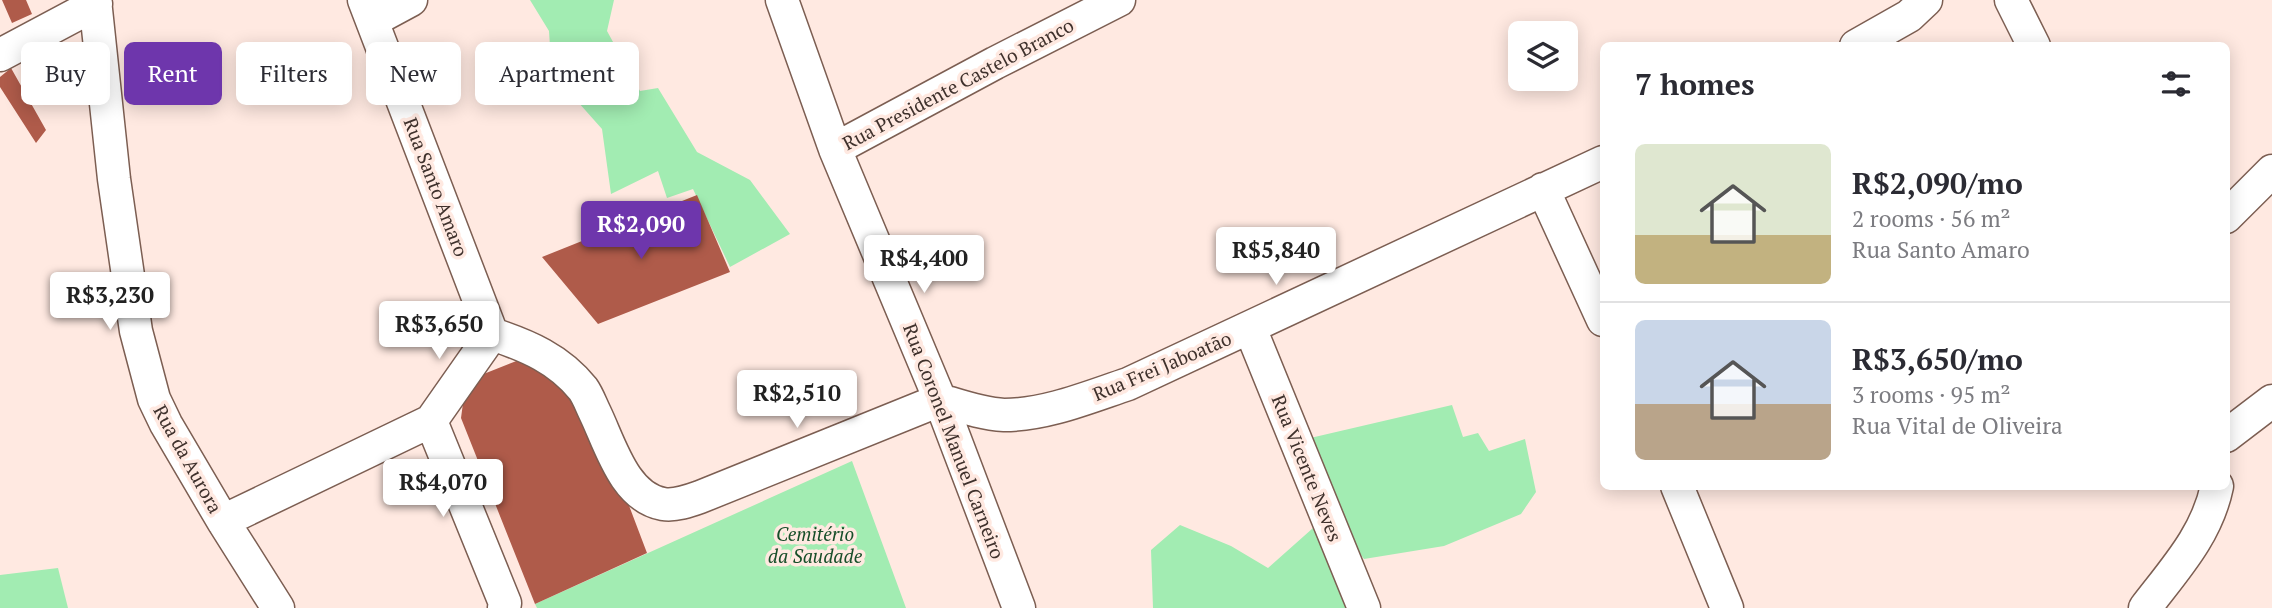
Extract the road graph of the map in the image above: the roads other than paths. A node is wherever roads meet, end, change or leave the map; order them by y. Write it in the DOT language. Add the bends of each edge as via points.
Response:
graph roads {
  1 [pos="411,0"];
  2 [pos="782,0"];
  3 [pos="1119,0"];
  4 [pos="1926,0"];
  5 [pos="2011,0"];
  6 [pos="95,2"];
  7 [pos="368,11"];
  8 [pos="1863,42"];
  9 [pos="2032,42"];
  10 [pos="0,55"];
  11 [pos="835,149"];
  12 [pos="1600,163"];
  13 [pos="2272,171"];
  14 [pos="1543,189"];
  15 [pos="2230,213"];
  16 [pos="1600,313"];
  17 [pos="1250,328"];
  18 [pos="492,334"];
  19 [pos="940,400"];
  20 [pos="2272,401"];
  21 [pos="431,421"];
  22 [pos="2230,433"];
  23 [pos="1679,490"];
  24 [pos="2216,490"];
  25 [pos="223,521"];
  26 [pos="276,607"];
  27 [pos="504,608"];
  28 [pos="1019,608"];
  29 [pos="1364,608"];
  30 [pos="1727,608"];
  31 [pos="2145,608"];
  1 -- 7 [label="street"];
  2 -- 11 [label="street, Rua Coronel Manuel Carneiro"];
  3 -- 11 [label="street, Rua Presidente Castelo Branco"];
  4 -- 8 [label="street" via="1909,16"];
  5 -- 9 [label="street"];
  6 -- 10 [label="street"];
  6 -- 25 [label="street, Rua da Aurora" via="114,179 146,374 166,424"];
  7 -- 18 [label="street, Rua Santo Amaro"];
  11 -- 19 [label="street, Rua Coronel Manuel Carneiro"];
  12 -- 14 [label="street, Rua Frei Jaboatão"];
  13 -- 15 [label="street"];
  14 -- 16 [label="street"];
  14 -- 17 [label="street, Rua Frei Jaboatão"];
  17 -- 19 [label="street, Rua Frei Jaboatão" via="1128,384 1035,411 1004,415"];
  17 -- 29 [label="street, Rua Vicente Neves"];
  18 -- 19 [label="street" via="535,349 559,365 585,391 625,476 641,495 664,504 700,497"];
  18 -- 21 [label="street"];
  19 -- 28 [label="street, Rua Coronel Manuel Carneiro"];
  20 -- 22 [label="street"];
  21 -- 25 [label="street"];
  21 -- 27 [label="street"];
  23 -- 30 [label="street"];
  24 -- 31 [label="street" via="2197,541"];
  25 -- 26 [label="street, Rua da Aurora"];
}
